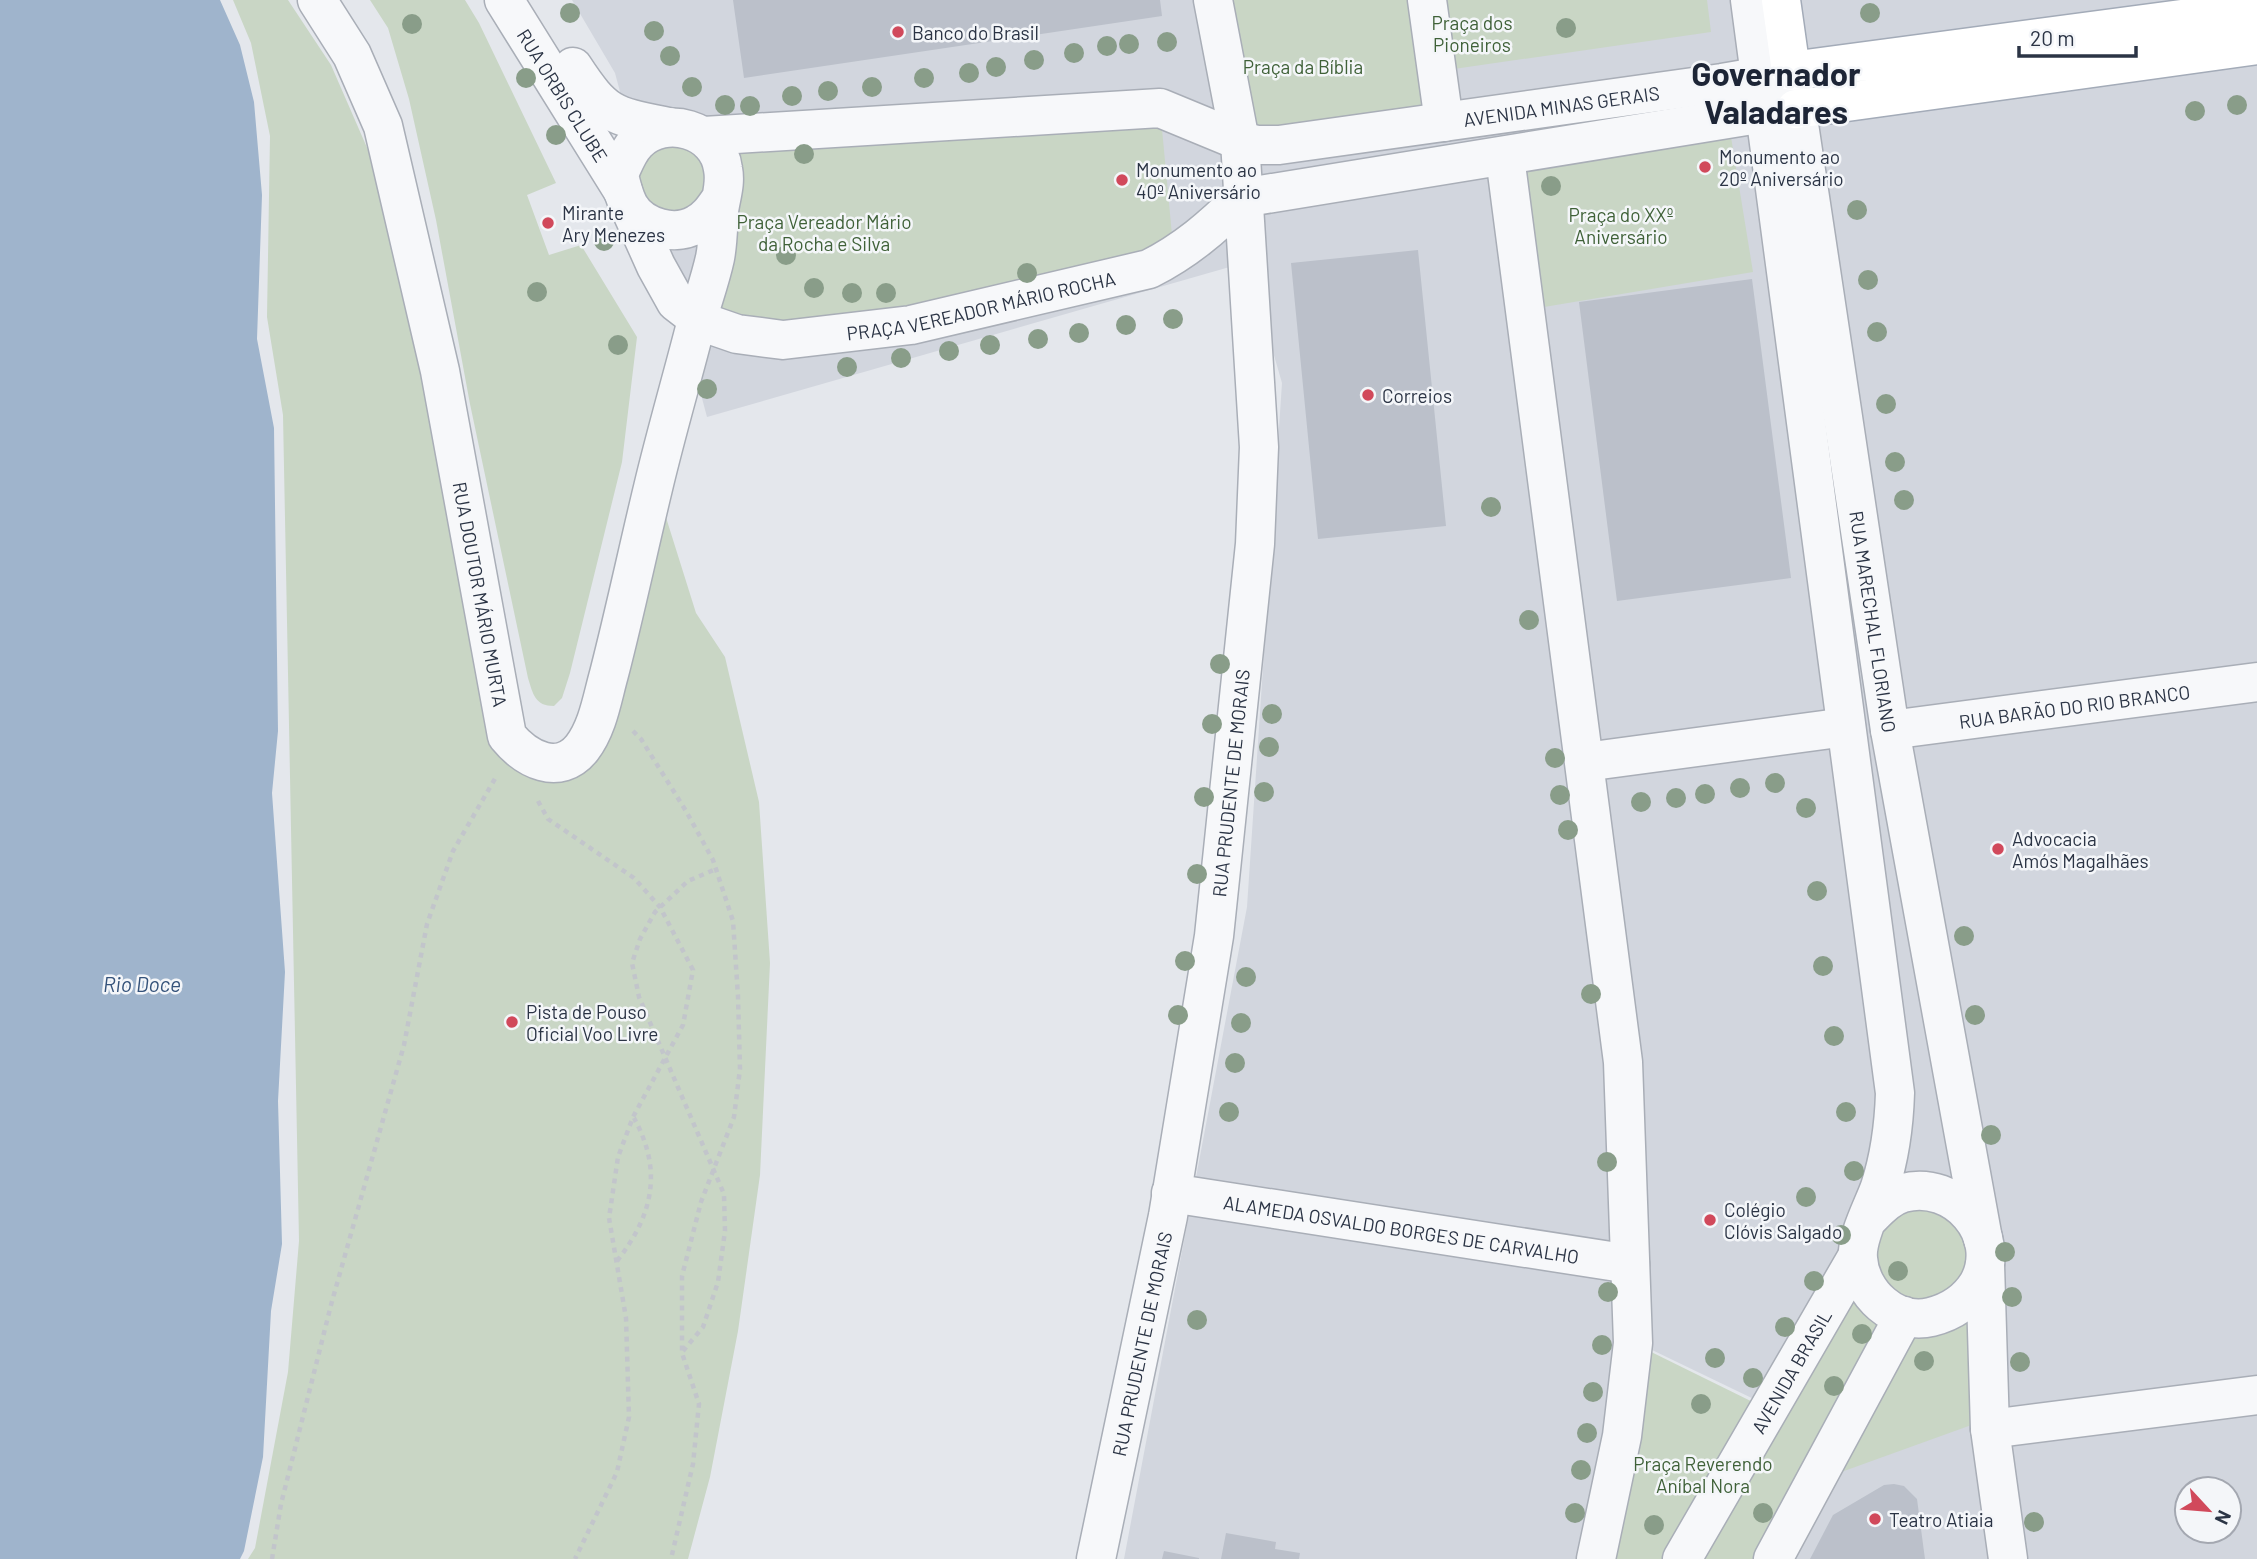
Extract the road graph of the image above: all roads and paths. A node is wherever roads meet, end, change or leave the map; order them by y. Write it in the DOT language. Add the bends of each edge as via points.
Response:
graph roads {
  1 [pos="317,0"];
  2 [pos="504,0"];
  3 [pos="531,0"];
  4 [pos="1213,0"];
  5 [pos="1427,0"];
  6 [pos="1750,0"];
  7 [pos="1781,0"];
  8 [pos="2257,9"];
  9 [pos="2257,45"];
  10 [pos="1778,93"];
  11 [pos="1444,122"];
  12 [pos="686,132"];
  13 [pos="1240,141"];
  14 [pos="1506,157"];
  15 [pos="1242,198"];
  16 [pos="627,200"];
  17 [pos="720,200"];
  18 [pos="698,319"];
  19 [pos="737,334"];
  20 [pos="682,377"];
  21 [pos="2257,682"];
  22 [pos="600,704"];
  23 [pos="1846,727"];
  24 [pos="1891,730"];
  25 [pos="522,752"];
  26 [pos="1585,762"];
  27 [pos="716,869"];
  28 [pos="660,907"];
  29 [pos="665,1057"];
  30 [pos="634,1117"];
  31 [pos="714,1168"];
  32 [pos="1171,1193"];
  33 [pos="1869,1218"];
  34 [pos="1984,1250"];
  35 [pos="1857,1256"];
  36 [pos="617,1261"];
  37 [pos="1630,1264"];
  38 [pos="1905,1316"];
  39 [pos="682,1353"];
  40 [pos="2257,1395"];
  41 [pos="1990,1429"];
  42 [pos="272,1559"];
  43 [pos="575,1559"];
  44 [pos="671,1559"];
  45 [pos="1096,1559"];
  46 [pos="1596,1559"];
  47 [pos="1682,1559"];
  48 [pos="1773,1559"];
  49 [pos="2008,1559"];
  1 -- 25 [label="street, RUA DOUTOR MÁRIO MURTA" via="352,55 383,126 440,371 508,736"];
  2 -- 16 [label="street, RUA ORBIS CLUBE"];
  3 -- 12 [label="street, RUA ORBIS CLUBE" via="592,96 608,111"];
  4 -- 13 [label="street, RUA PRUDENTE DE MORAIS"];
  5 -- 11 [label="street"];
  6 -- 10 [label="street, RUA MARECHAL FLORIANO"];
  7 -- 10 [label="main road, RUA MARECHAL FLORIANO"];
  8 -- 10 [label="main road, AVENIDA MINAS GERAIS"];
  9 -- 10 [label="main road, AVENIDA MINAS GERAIS"];
  10 -- 11 [label="street, AVENIDA MINAS GERAIS"];
  10 -- 14 [label="street, AVENIDA MINAS GERAIS"];
  10 -- 23 [label="street, RUA MARECHAL FLORIANO"];
  10 -- 24 [label="street, RUA MARECHAL FLORIANO"];
  11 -- 13 [label="street, AVENIDA MINAS GERAIS" via="1279,145"];
  12 -- 13 [label="street, PRAÇA VEREADOR MÁRIO ROCHA" via="1160,108"];
  12 -- 16 [label="street, PRAÇA VEREADOR MÁRIO ROCHA" via="652,132 637,142 619,174"];
  12 -- 17 [label="street" via="716,149 725,184"];
  13 -- 15 [label="street, RUA PRUDENTE DE MORAIS"];
  14 -- 15 [label="street, AVENIDA MINAS GERAIS"];
  14 -- 26 [label="street"];
  15 -- 19 [label="street, PRAÇA VEREADOR MÁRIO ROCHA" via="1196,241 1149,269 911,325 783,340"];
  15 -- 32 [label="street, RUA PRUDENTE DE MORAIS" via="1259,447 1255,544 1214,936"];
  16 -- 17 [label="street" via="643,221 677,230 695,226"];
  16 -- 18 [label="street, PRAÇA VEREADOR MÁRIO ROCHA" via="676,302"];
  17 -- 18 [label="street" via="716,256"];
  18 -- 19 [label="street, PRAÇA VEREADOR MÁRIO ROCHA"];
  18 -- 20 [label="street"];
  19 -- 20 [label="street" via="719,336 706,344"];
  20 -- 22 [label="street"];
  21 -- 24 [label="street, RUA BARÃO DO RIO BRANCO"];
  22 -- 25 [label="street" via="594,728 582,749 568,761 550,765"];
  22 -- 27 [label="path" via="613,710 641,739"];
  23 -- 26 [label="street"];
  23 -- 33 [label="street, RUA MARECHAL FLORIANO" via="1895,1093 1888,1156"];
  24 -- 34 [label="street, RUA MARECHAL FLORIANO"];
  25 -- 28 [label="path" via="548,819 634,878"];
  25 -- 42 [label="path" via="489,786 453,851 427,924 404,1045 331,1305 281,1504"];
  26 -- 37 [label="street" via="1623,1062"];
  27 -- 28 [label="path" via="688,881"];
  27 -- 31 [label="path" via="733,921 740,1069 734,1117"];
  28 -- 29 [label="path" via="640,939 632,963 639,997"];
  28 -- 29 [label="path" via="693,970 683,1025"];
  29 -- 30 [label="path"];
  29 -- 31 [label="path"];
  30 -- 36 [label="path" via="618,1157 609,1218"];
  30 -- 36 [label="path" via="652,1172 645,1216"];
  31 -- 39 [label="path" via="682,1276"];
  31 -- 39 [label="path" via="724,1194 725,1231 718,1282 703,1327"];
  32 -- 37 [label="street, ALAMEDA OSVALDO BORGES DE CARVALHO"];
  32 -- 45 [label="street, RUA PRUDENTE DE MORAIS"];
  33 -- 34 [label="street" via="1902,1194 1943,1194 1961,1204 1975,1220"];
  33 -- 35 [label="street"];
  34 -- 38 [label="street" via="1979,1283 1966,1300 1947,1313"];
  34 -- 41 [label="street, RUA MARECHAL FLORIANO"];
  35 -- 38 [label="street" via="1871,1294 1886,1308"];
  35 -- 47 [label="street, AVENIDA BRASIL"];
  36 -- 43 [label="path" via="626,1318 629,1417 617,1472"];
  37 -- 46 [label="street" via="1633,1343 1622,1436"];
  38 -- 48 [label="street"];
  39 -- 44 [label="path" via="698,1404 692,1464"];
  40 -- 41 [label="street"];
  41 -- 49 [label="street, RUA MARECHAL FLORIANO"];
}
